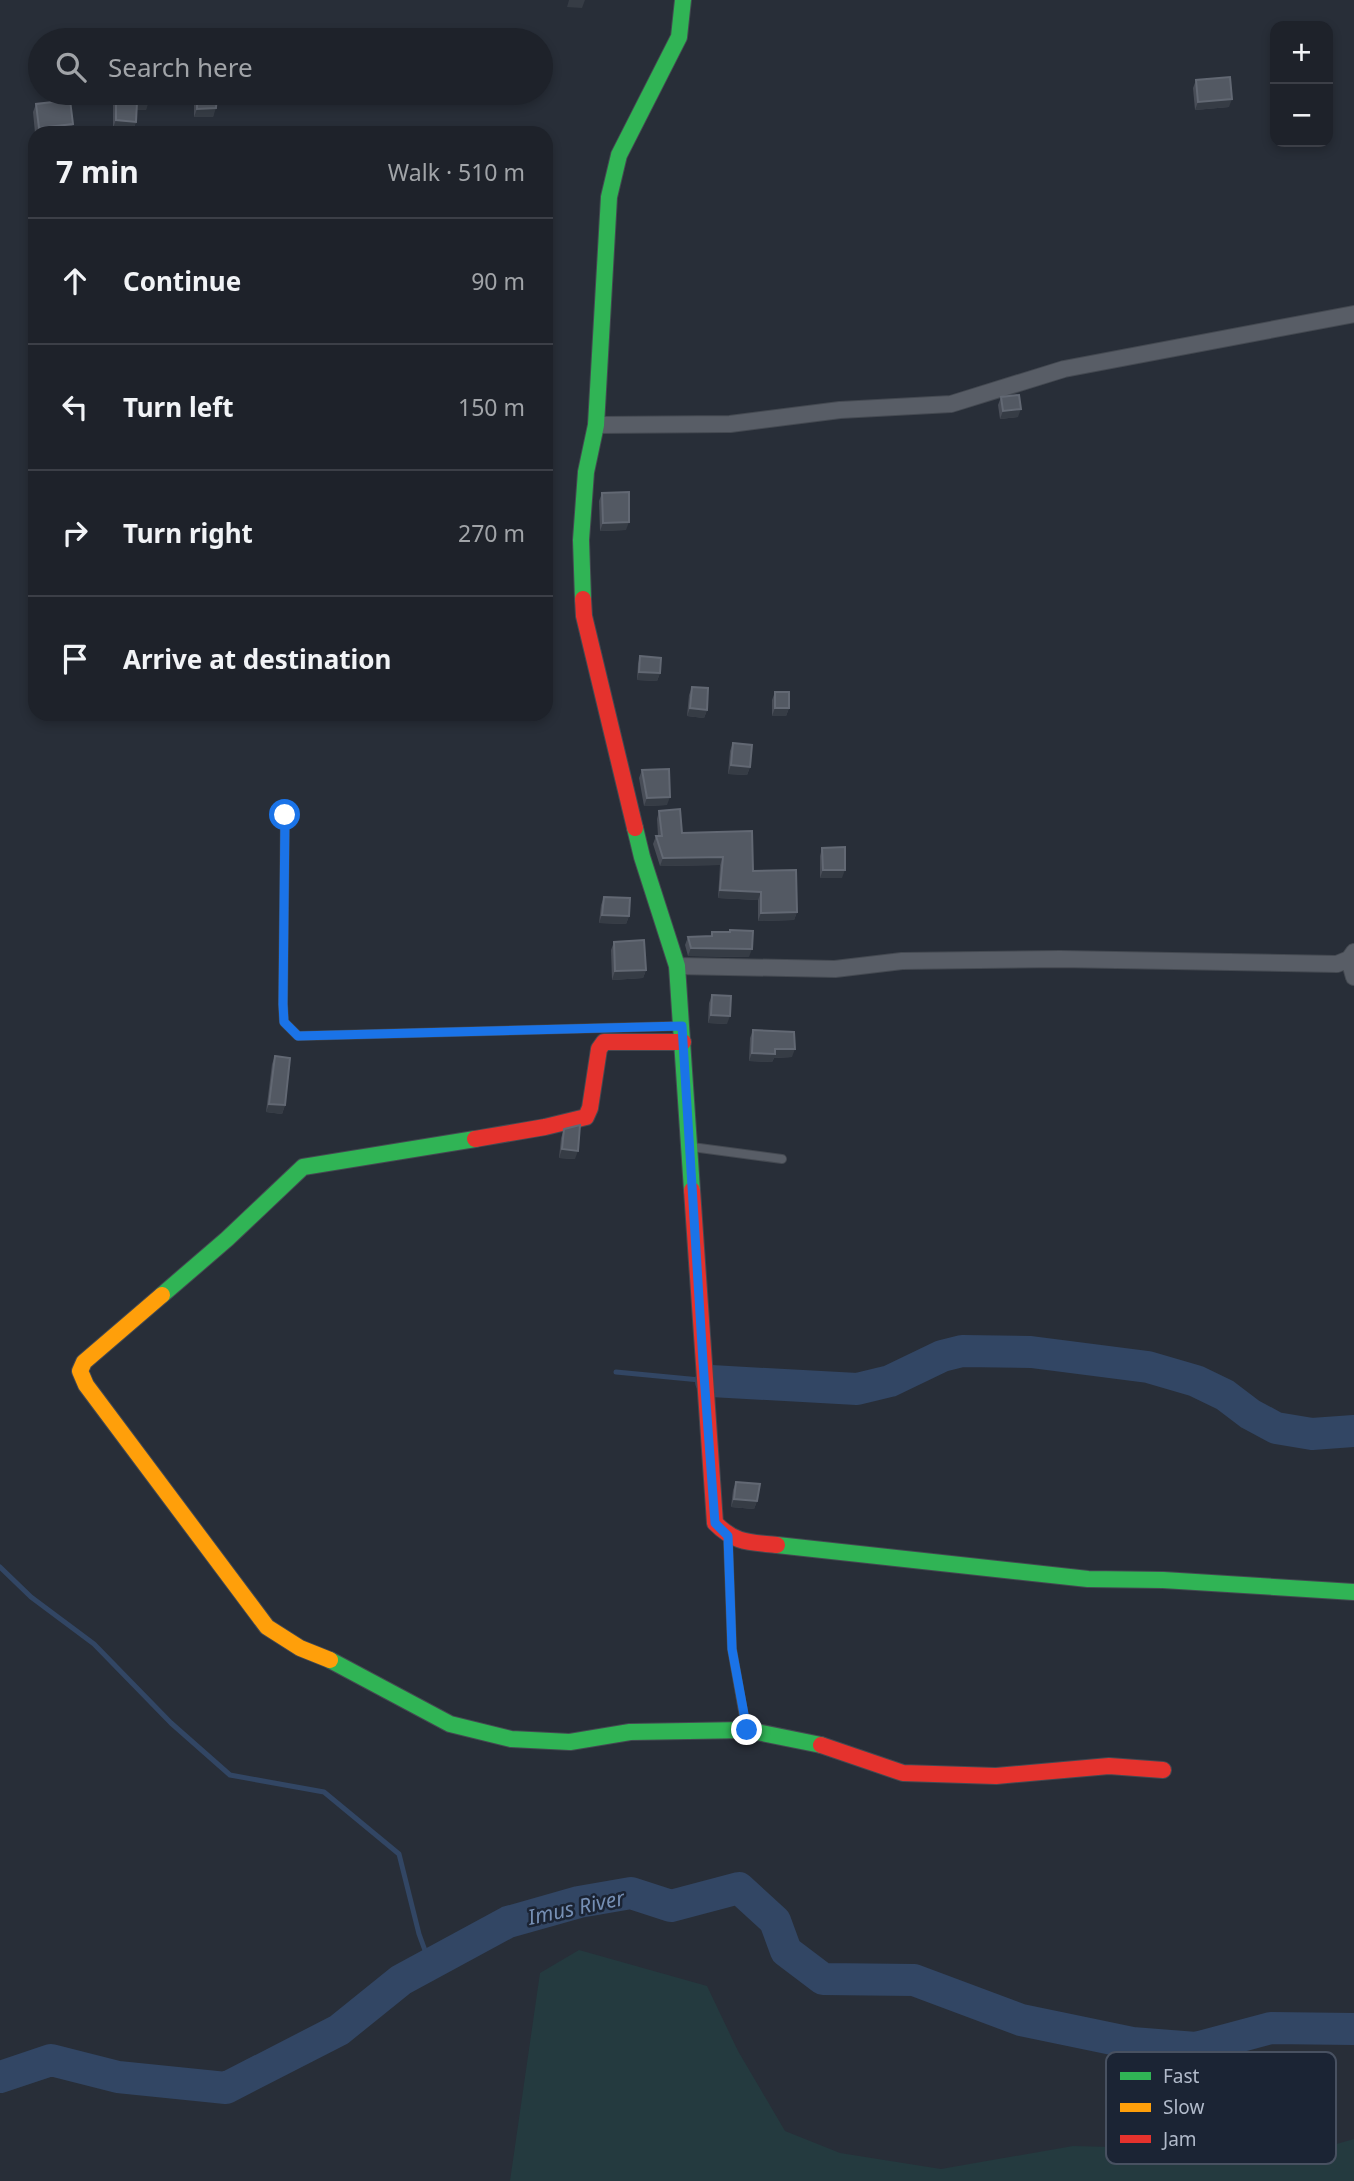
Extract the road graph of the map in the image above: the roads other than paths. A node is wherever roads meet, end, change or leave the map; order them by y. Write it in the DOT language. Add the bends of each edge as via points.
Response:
graph roads {
  1 [pos="683,0"];
  2 [pos="1354,314"];
  3 [pos="597,425"];
  4 [pos="285,815"];
  5 [pos="1352,955"];
  6 [pos="677,966"];
  7 [pos="1354,978"];
  8 [pos="682,1026"];
  9 [pos="683,1042"];
  10 [pos="690,1146"];
  11 [pos="782,1159"];
  12 [pos="728,1536"];
  13 [pos="1354,1592"];
  14 [pos="747,1730"];
  15 [pos="1163,1770"];
  1 -- 3 [label="street" via="679,37 620,155 609,197"];
  2 -- 3 [label="street" via="1064,369 951,404 840,410 730,424"];
  3 -- 6 [label="street" via="586,472 580,540 584,616 642,857"];
  4 -- 8 [label="lane" via="283,1013 284,1022 298,1036"];
  5 -- 6 [label="street" via="1337,964 1060,958 902,961 835,969"];
  5 -- 7 [label="street"];
  6 -- 8 [label="street"];
  8 -- 9 [label="street"];
  9 -- 10 [label="street"];
  9 -- 14 [label="street" via="604,1042 598,1049 586,1117 303,1167 84,1362 80,1371 267,1627 300,1648 450,1724 511,1739 570,1742 630,1732"];
  10 -- 11 [label="lane"];
  10 -- 12 [label="street" via="715,1523"];
  12 -- 13 [label="street" via="1088,1579"];
  12 -- 14 [label="lane" via="732,1649"];
  14 -- 15 [label="street" via="827,1746 904,1773 996,1776 1110,1766"];
}
